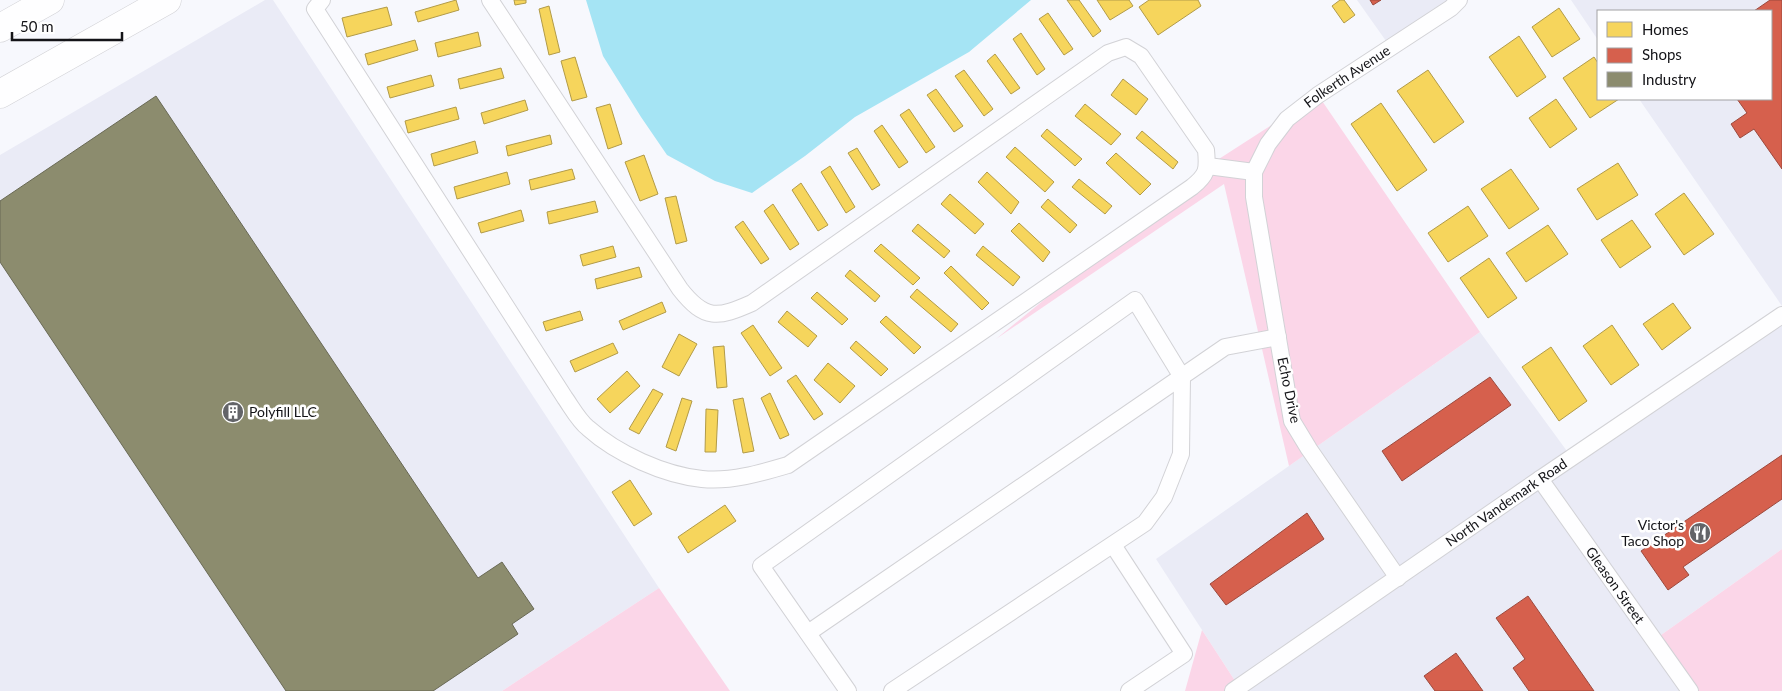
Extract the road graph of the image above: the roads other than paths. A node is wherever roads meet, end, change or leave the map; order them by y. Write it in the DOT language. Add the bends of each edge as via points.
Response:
graph roads {
  1 [pos="50,0"];
  2 [pos="168,0"];
  3 [pos="322,0"];
  4 [pos="490,0"];
  5 [pos="1459,0"];
  6 [pos="0,28"];
  7 [pos="0,94"];
  8 [pos="1208,166"];
  9 [pos="1254,172"];
  10 [pos="1782,316"];
  11 [pos="1278,337"];
  12 [pos="1182,377"];
  13 [pos="1540,479"];
  14 [pos="1113,545"];
  15 [pos="1398,578"];
  16 [pos="808,632"];
  17 [pos="848,691"];
  18 [pos="892,691"];
  19 [pos="1129,691"];
  20 [pos="1233,691"];
  21 [pos="1690,691"];
  1 -- 6 [label="highway"];
  2 -- 7 [label="highway"];
  3 -- 8 [label="street" via="315,9 587,428 625,453 673,474 703,480 736,478 788,465 1192,187 1204,178"];
  4 -- 8 [label="street" via="680,289 692,304 710,314 729,313 752,303 1108,53 1126,47 1142,56 1206,150"];
  5 -- 9 [label="street, Folkerth Avenue" via="1287,119 1268,144"];
  8 -- 9 [label="street"];
  9 -- 11 [label="street, Echo Drive" via="1254,197"];
  10 -- 13 [label="street, North Vandemark Road"];
  11 -- 12 [label="street" via="1225,347"];
  11 -- 15 [label="street, Echo Drive" via="1292,421"];
  12 -- 14 [label="street" via="1181,454 1164,497 1145,523"];
  12 -- 16 [label="street"];
  12 -- 16 [label="street" via="1135,300 761,566"];
  13 -- 15 [label="street, North Vandemark Road"];
  13 -- 21 [label="street, Gleason Street"];
  14 -- 18 [label="street"];
  14 -- 19 [label="street" via="1184,654"];
  15 -- 20 [label="street, North Vandemark Road"];
  16 -- 17 [label="street"];
}
